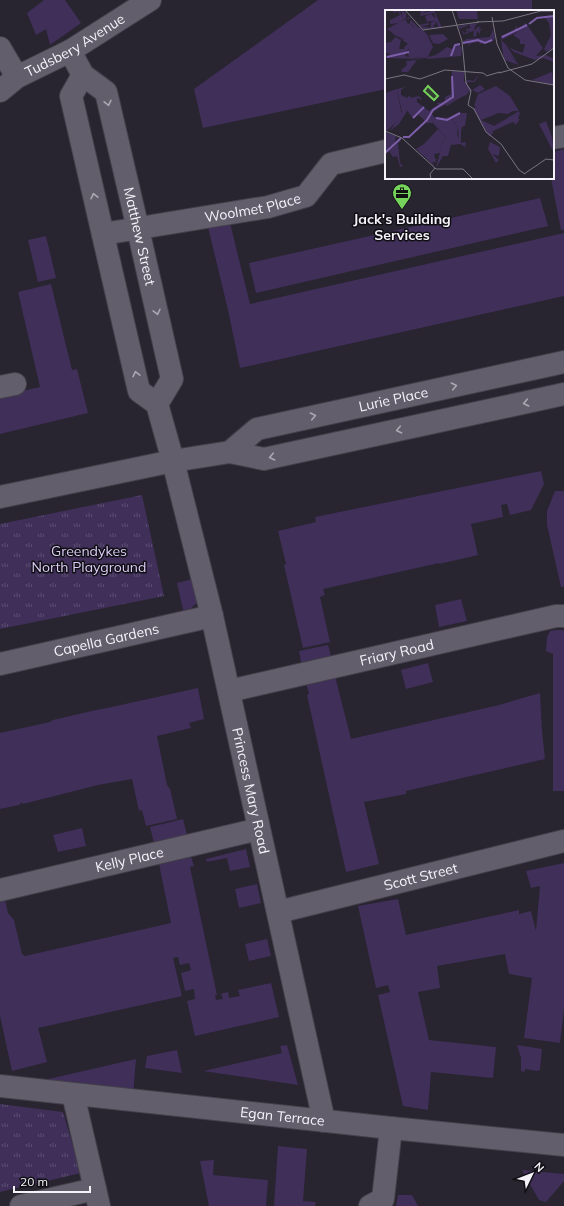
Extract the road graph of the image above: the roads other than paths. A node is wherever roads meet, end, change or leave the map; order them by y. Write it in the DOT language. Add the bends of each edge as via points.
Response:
graph roads {
  1 [pos="150,0"];
  2 [pos="0,48"];
  3 [pos="70,51"];
  4 [pos="83,76"];
  5 [pos="17,77"];
  6 [pos="0,90"];
  7 [pos="564,136"];
  8 [pos="554,138"];
  9 [pos="385,151"];
  10 [pos="138,229"];
  11 [pos="102,234"];
  12 [pos="564,362"];
  13 [pos="564,394"];
  14 [pos="157,404"];
  15 [pos="230,452"];
  16 [pos="173,461"];
  17 [pos="0,497"];
  18 [pos="212,616"];
  19 [pos="564,616"];
  20 [pos="0,664"];
  21 [pos="229,691"];
  22 [pos="259,829"];
  23 [pos="564,840"];
  24 [pos="0,890"];
  25 [pos="278,912"];
  26 [pos="0,1086"];
  27 [pos="73,1094"];
  28 [pos="324,1120"];
  29 [pos="391,1128"];
  30 [pos="564,1145"];
  31 [pos="97,1197"];
  32 [pos="21,1206"];
  33 [pos="370,1206"];
  1 -- 3 [label="street, Tudsbery Avenue"];
  2 -- 5 [label="street"];
  3 -- 4 [label="street, Matthew Street"];
  3 -- 5 [label="street, Tudsbery Avenue"];
  4 -- 10 [label="street, Matthew Street, one-way" via="106,92"];
  11 -- 4 [label="street, one-way" via="71,96"];
  5 -- 6 [label="street, Tudsbery Avenue"];
  7 -- 8 [label="street"];
  9 -- 10 [label="street, Woolmet Place" via="331,164 306,196 268,207"];
  10 -- 11 [label="street, Woolmet Place"];
  10 -- 14 [label="street, Matthew Street, one-way" via="172,379"];
  14 -- 11 [label="street, one-way" via="140,391"];
  15 -- 12 [label="street, Lurie Place, one-way" via="257,429"];
  13 -- 15 [label="street, one-way" via="264,459"];
  14 -- 16 [label="street"];
  15 -- 16 [label="street"];
  16 -- 17 [label="street"];
  16 -- 18 [label="street, Princess Mary Road"];
  18 -- 20 [label="street, Capella Gardens"];
  18 -- 21 [label="street, Princess Mary Road"];
  19 -- 21 [label="street, Friary Road"];
  21 -- 22 [label="street, Princess Mary Road"];
  22 -- 24 [label="street, Kelly Place"];
  22 -- 25 [label="street, Princess Mary Road"];
  23 -- 25 [label="street, Scott Street"];
  25 -- 28 [label="street, Princess Mary Road"];
  26 -- 27 [label="street, Egan Terrace"];
  27 -- 28 [label="street, Egan Terrace"];
  27 -- 31 [label="street"];
  28 -- 29 [label="street, Egan Terrace"];
  29 -- 30 [label="street, Egan Terrace"];
  29 -- 33 [label="street" via="383,1199"];
  31 -- 32 [label="street"];
}
